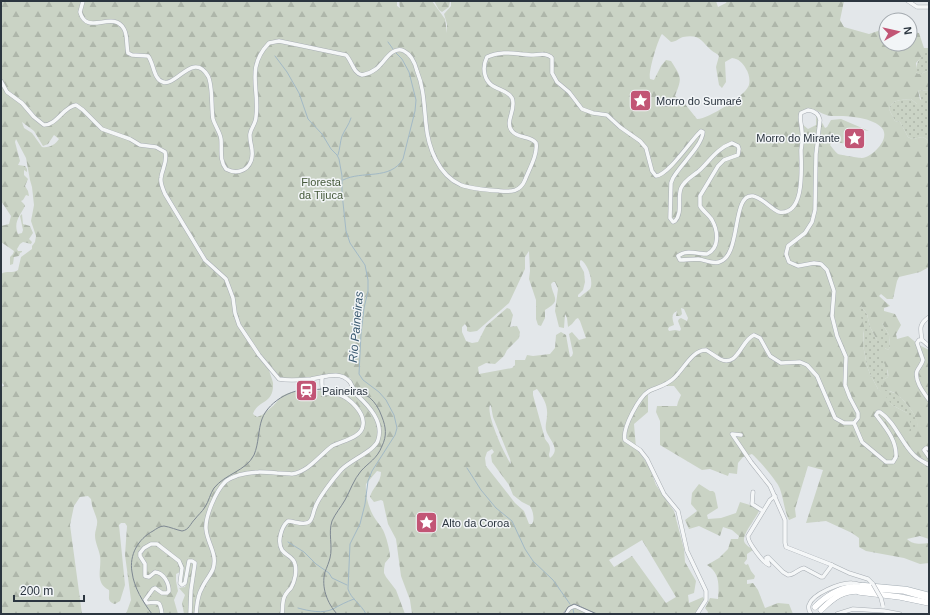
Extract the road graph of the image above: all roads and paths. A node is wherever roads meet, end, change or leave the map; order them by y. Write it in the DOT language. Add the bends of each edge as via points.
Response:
graph roads {
  1 [pos="83,1"];
  2 [pos="908,1"];
  3 [pos="929,7"];
  4 [pos="1,81"];
  5 [pos="929,317"];
  6 [pos="922,340"];
  7 [pos="929,346"];
  8 [pos="322,377"];
  9 [pos="929,400"];
  10 [pos="854,423"];
  11 [pos="741,435"];
  12 [pos="929,449"];
  13 [pos="929,457"];
  14 [pos="929,465"];
  15 [pos="753,492"];
  16 [pos="775,496"];
  17 [pos="763,511"];
  18 [pos="832,565"];
  19 [pos="861,585"];
  20 [pos="849,592"];
  21 [pos="828,596"];
  22 [pos="928,600"];
  23 [pos="883,608"];
  24 [pos="162,614"];
  25 [pos="190,614"];
  26 [pos="196,614"];
  27 [pos="282,614"];
  28 [pos="565,614"];
  29 [pos="592,614"];
  30 [pos="697,614"];
  31 [pos="811,614"];
  32 [pos="836,614"];
  33 [pos="900,614"];
  1 -- 10 [label="street" via="80,12 85,20 90,23 114,21 121,25 125,32 128,53 148,56 162,82 171,81 191,68 204,71 210,82 213,119 221,140 221,160 226,169 236,172 244,170 252,161 250,136 256,118 255,75 258,59 268,44 279,41 346,55 360,75 375,70 392,52 403,50 412,58 418,72 428,138 440,166 459,184 468,187 502,192 517,190 535,155 536,143 531,138 512,132 509,124 512,99 492,87 486,80 484,62 487,57 508,52 550,55 553,77 557,82 569,92 582,109 607,115 640,141 646,148 652,171 656,176 662,174 699,133 703,132 673,178 670,218 673,222 678,217 680,192 685,181 722,148 732,142 738,146 738,154 724,160 718,166 700,196 700,206 711,218 716,229 717,238 713,250 707,254 682,253 678,256 680,260 719,262 726,258 733,244 739,213 744,201 749,197 755,197 779,212 791,210 796,203 801,184 800,116 811,110 818,114 820,120 815,158 812,222 805,232 788,246 786,254 789,262 798,266 814,263 821,264 827,270 834,291 832,316 846,357 845,385 858,413"];
  2 -- 3 [label="street" via="917,7"];
  4 -- 8 [label="street" via="7,92 22,103 41,124 48,125 76,105 102,129 165,152 165,164 160,178 165,194 205,260 226,279 239,325 259,356 279,379"];
  5 -- 6 [label="street" via="920,326"];
  6 -- 7 [label="street"];
  6 -- 9 [label="street" via="917,343 923,360 917,377 920,388"];
  8 -- 26 [label="street" via="324,392 337,393 356,407 363,425 362,431 332,446 300,472 250,472 230,478 221,487 207,514 206,529 214,557 212,570 201,589"];
  8 -- 27 [label="street, bridge" via="343,376 350,382 357,395 376,417 378,440 373,448 341,470 315,506 309,522 304,524 288,521 285,524 281,546 293,559 295,577 284,597"];
  10 -- 14 [label="street" via="862,442 886,462 892,462 896,457 895,447 876,414 880,412 914,456"];
  10 -- 30 [label="street" via="844,423 835,418 813,370 800,362 781,363 770,356 760,338 754,335 749,337 737,354 729,360 721,359 706,350 698,352 671,381 640,399 627,427 625,440 640,450 647,459 664,494 678,511 687,551 706,591 706,600"];
  11 -- 16 [label="street" via="732,434"];
  12 -- 13 [label="street" via="924,450"];
  15 -- 17 [label="street" via="752,504"];
  16 -- 17 [label="street"];
  16 -- 18 [label="street" via="784,520 786,546"];
  17 -- 18 [label="street" via="747,538 766,564 769,564 767,557 788,575 804,568 821,577"];
  18 -- 23 [label="street, bridge" via="870,580 881,598"];
  19 -- 21 [label="highway" via="842,587"];
  19 -- 22 [label="main road" via="906,589"];
  19 -- 31 [label="street" via="845,583 827,590 811,601 808,608"];
  20 -- 21 [label="highway" via="833,598 818,609"];
  20 -- 22 [label="highway"];
  20 -- 22 [label="highway" via="896,594"];
  21 -- 22 [label="highway" via="854,587 904,591"];
  23 -- 32 [label="street" via="850,609"];
  23 -- 33 [label="street"];
  24 -- 25 [label="street" via="159,603 146,601 153,588 164,593 169,591 161,574 155,572 148,577 145,576 146,564 140,553 151,544 157,544 179,561 182,568 182,585 186,584 190,561 195,563"];
  28 -- 29 [label="street" via="575,606"];
}
